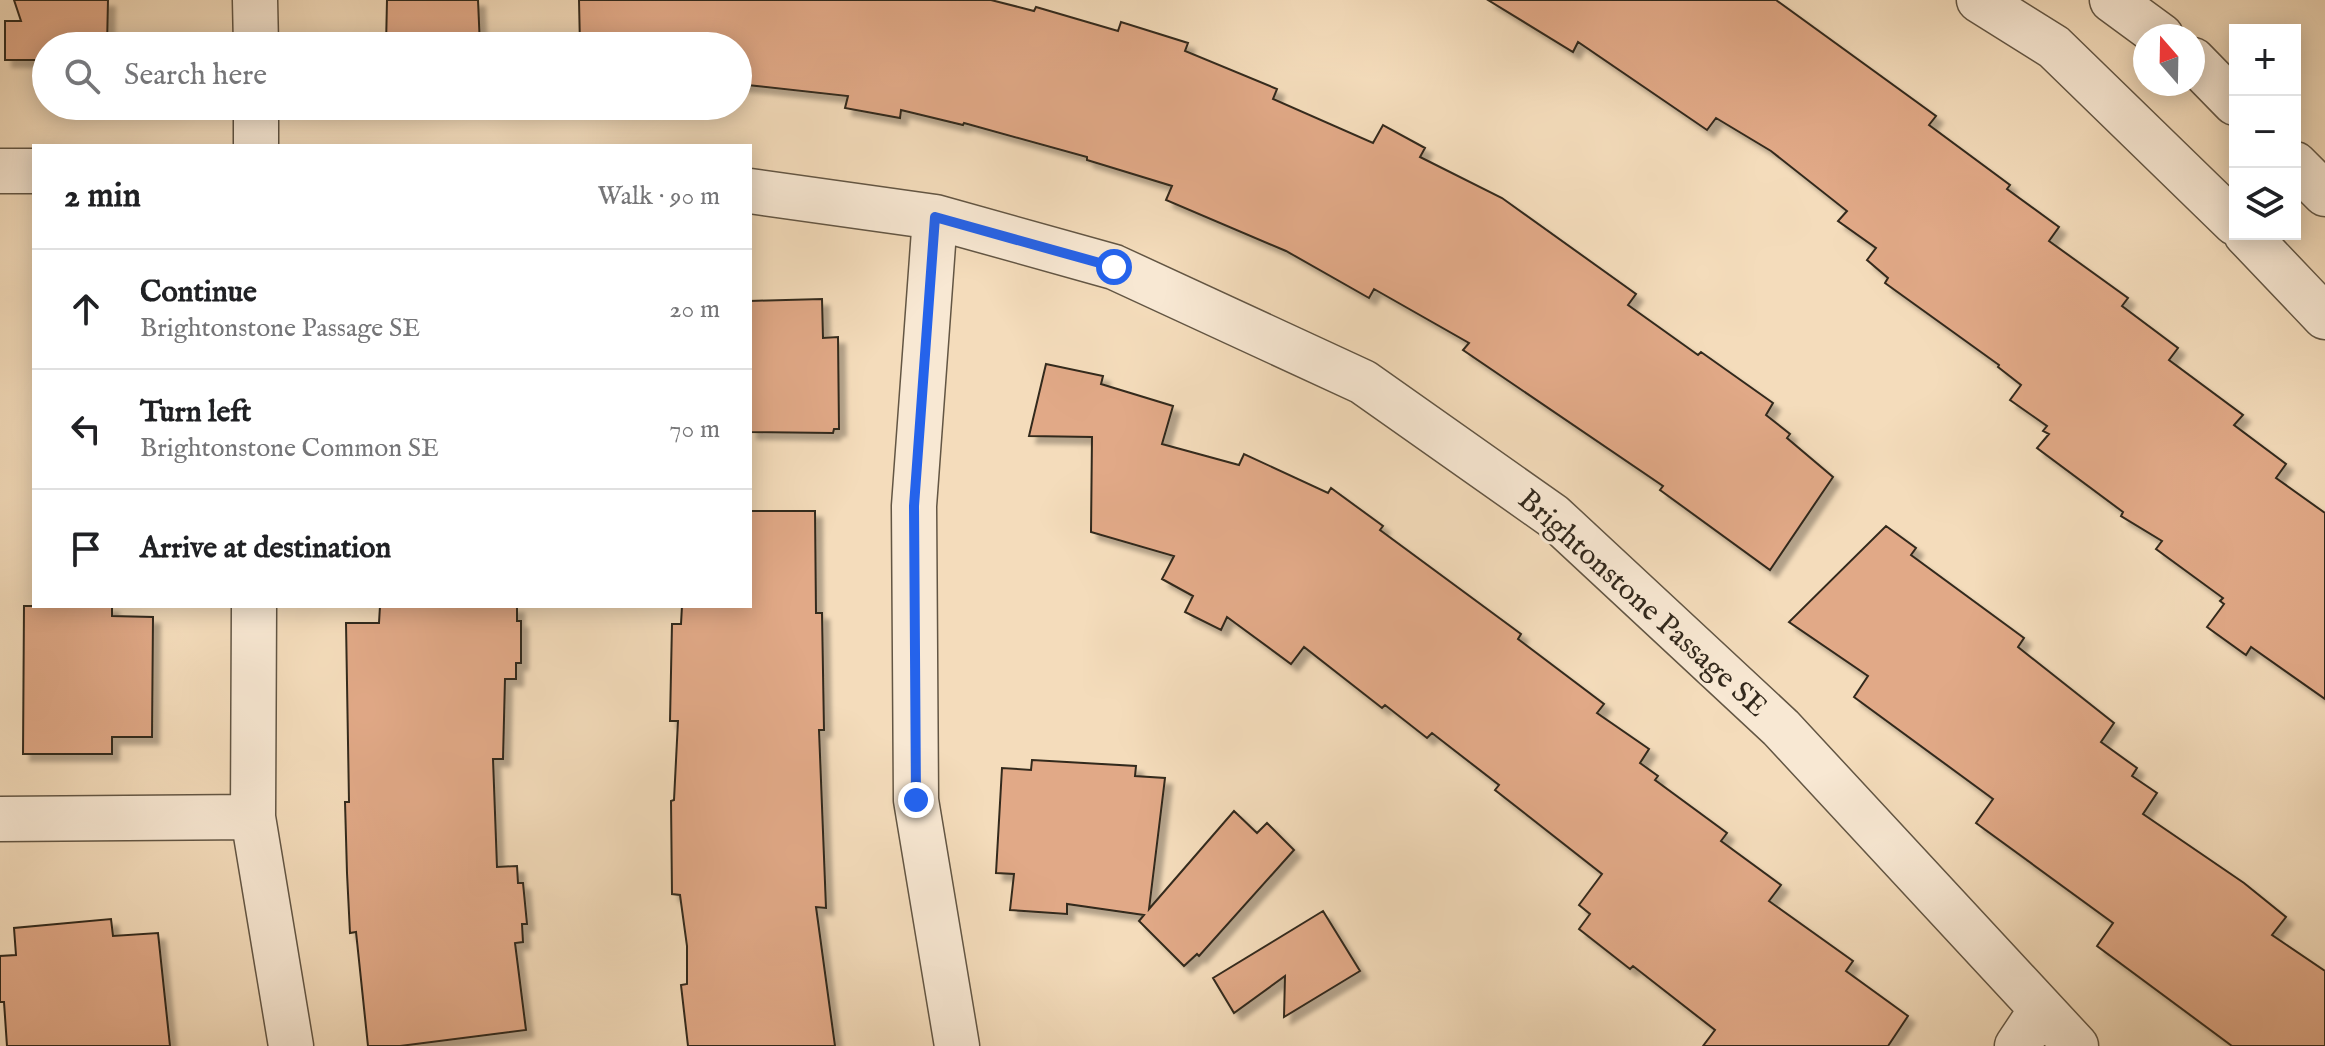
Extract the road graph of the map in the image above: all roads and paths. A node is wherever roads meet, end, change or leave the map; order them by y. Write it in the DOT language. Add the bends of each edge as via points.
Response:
graph roads {
  1 [pos="255,0"];
  2 [pos="1979,0"];
  3 [pos="2112,0"];
  4 [pos="2145,24"];
  5 [pos="256,32"];
  6 [pos="2205,72"];
  7 [pos="2229,97"];
  8 [pos="256,120"];
  9 [pos="256,144"];
  10 [pos="2299,168"];
  11 [pos="0,171"];
  12 [pos="32,171"];
  13 [pos="752,191"];
  14 [pos="2325,194"];
  15 [pos="935,217"];
  16 [pos="2229,217"];
  17 [pos="2252,240"];
  18 [pos="2325,317"];
  19 [pos="254,608"];
  20 [pos="253,817"];
  21 [pos="0,819"];
  22 [pos="2041,1010"];
  23 [pos="291,1046"];
  24 [pos="957,1046"];
  25 [pos="2017,1046"];
  26 [pos="2076,1046"];
  1 -- 5 [label="street"];
  2 -- 16 [label="street" via="2054,47"];
  3 -- 4 [label="street"];
  6 -- 7 [label="street"];
  8 -- 9 [label="street"];
  10 -- 14 [label="street"];
  11 -- 12 [label="street"];
  13 -- 15 [label="street, Brightonstone Passage SE"];
  15 -- 22 [label="street, Brightonstone Passage SE" via="1114,267 1363,382 1553,516 1781,728"];
  15 -- 24 [label="street" via="914,506 916,800"];
  17 -- 18 [label="street"];
  19 -- 20 [label="street"];
  20 -- 21 [label="street"];
  20 -- 23 [label="street"];
  22 -- 25 [label="street"];
  22 -- 26 [label="street, Brightonstone Passage SE"];
}
